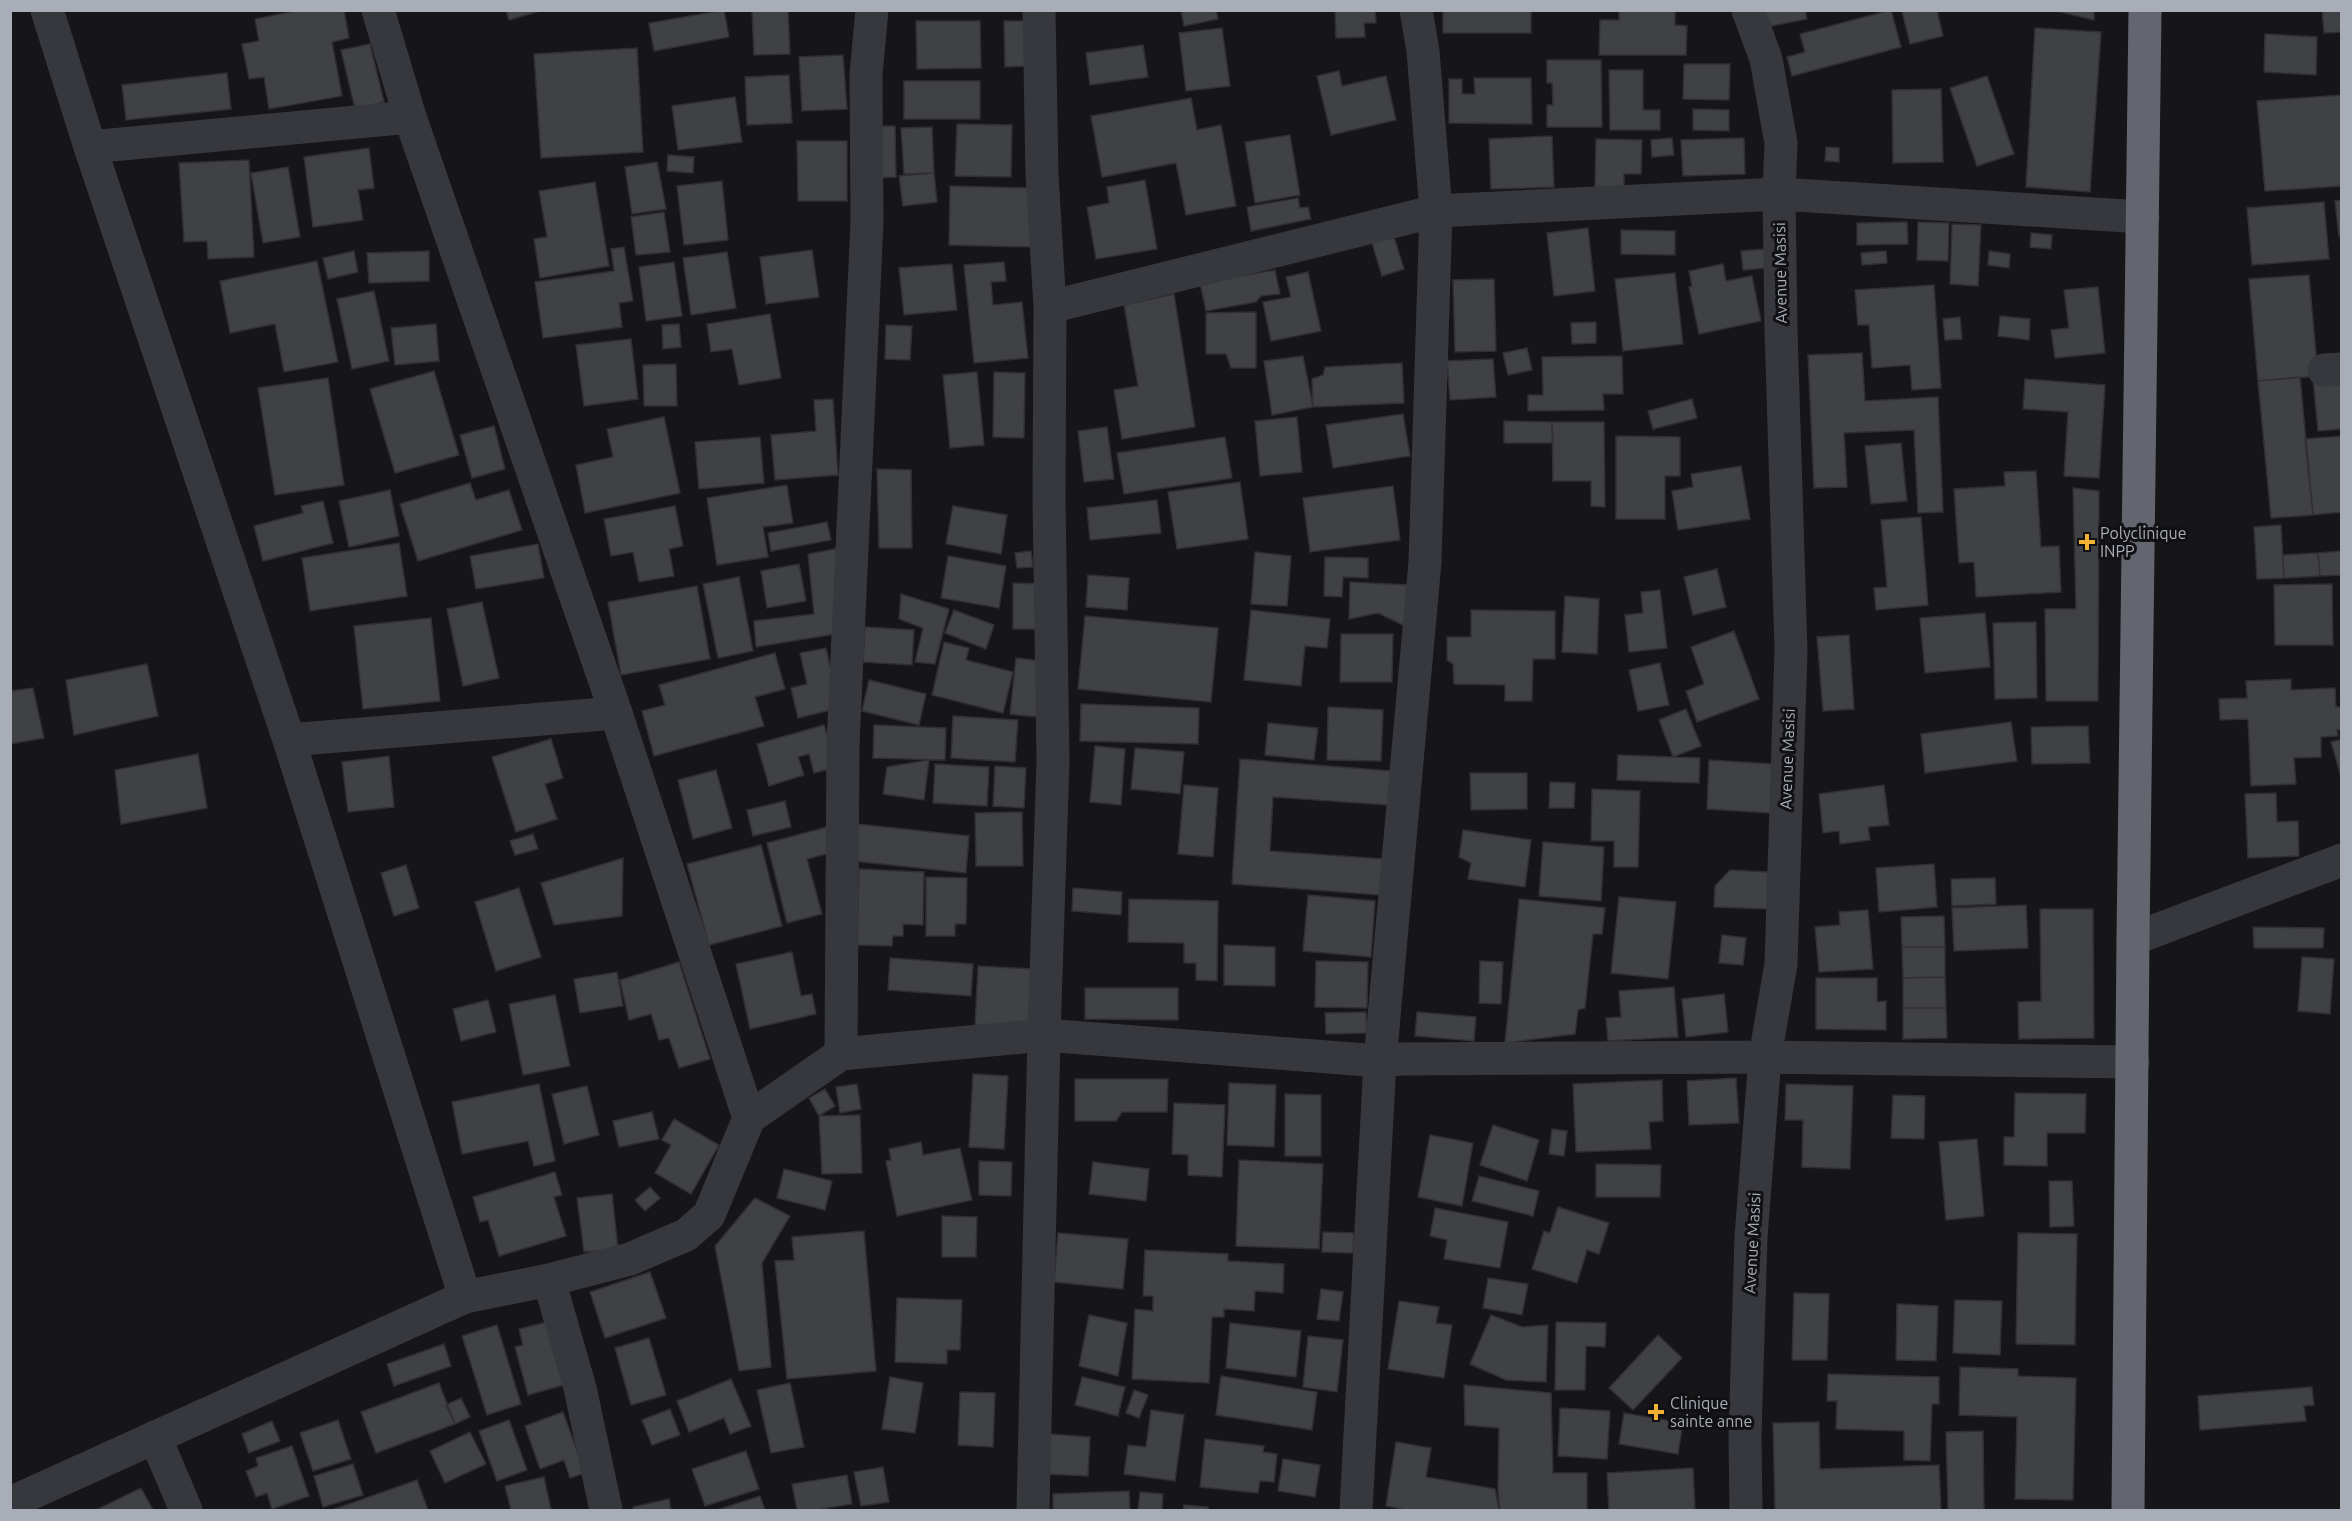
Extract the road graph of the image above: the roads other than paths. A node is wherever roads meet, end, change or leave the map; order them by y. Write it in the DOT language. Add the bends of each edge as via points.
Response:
graph roads {
  1 [pos="47,10"];
  2 [pos="378,10"];
  3 [pos="872,10"];
  4 [pos="1039,10"];
  5 [pos="1416,10"];
  6 [pos="1748,10"];
  7 [pos="2145,10"];
  8 [pos="410,117"];
  9 [pos="90,147"];
  10 [pos="1779,194"];
  11 [pos="1436,211"];
  12 [pos="2143,217"];
  13 [pos="1050,307"];
  14 [pos="616,713"];
  15 [pos="289,740"];
  16 [pos="2342,860"];
  17 [pos="2133,939"];
  18 [pos="1044,1035"];
  19 [pos="841,1054"];
  20 [pos="1766,1057"];
  21 [pos="1380,1061"];
  22 [pos="2133,1062"];
  23 [pos="750,1118"];
  24 [pos="549,1280"];
  25 [pos="465,1298"];
  26 [pos="155,1437"];
  27 [pos="10,1503"];
  28 [pos="186,1510"];
  29 [pos="606,1510"];
  30 [pos="1034,1510"];
  31 [pos="1356,1510"];
  32 [pos="1746,1510"];
  33 [pos="2128,1510"];
  1 -- 9 [label="street"];
  2 -- 8 [label="street"];
  3 -- 19 [label="street" via="866,74 867,222 843,745"];
  4 -- 13 [label="street" via="1042,175"];
  5 -- 11 [label="street"];
  6 -- 10 [label="street, Avenue Masisi" via="1766,59 1781,143"];
  7 -- 12 [label="highway"];
  8 -- 9 [label="street"];
  8 -- 14 [label="street"];
  9 -- 15 [label="street"];
  10 -- 11 [label="street"];
  10 -- 12 [label="street"];
  10 -- 20 [label="street, Avenue Masisi" via="1791,650 1781,964"];
  11 -- 13 [label="street"];
  11 -- 21 [label="street" via="1425,562"];
  12 -- 17 [label="highway"];
  13 -- 18 [label="street" via="1053,761"];
  14 -- 15 [label="street"];
  14 -- 23 [label="street"];
  15 -- 25 [label="street"];
  16 -- 17 [label="street"];
  17 -- 22 [label="highway"];
  18 -- 19 [label="street"];
  18 -- 21 [label="street"];
  18 -- 30 [label="street"];
  19 -- 23 [label="street"];
  20 -- 21 [label="street"];
  20 -- 22 [label="street"];
  20 -- 32 [label="street, Avenue Masisi" via="1751,1237"];
  21 -- 31 [label="street"];
  22 -- 33 [label="highway"];
  23 -- 24 [label="street" via="709,1215 686,1235 630,1259"];
  24 -- 25 [label="street"];
  24 -- 29 [label="street" via="580,1388"];
  25 -- 26 [label="street"];
  26 -- 27 [label="street"];
  26 -- 28 [label="street"];
}
